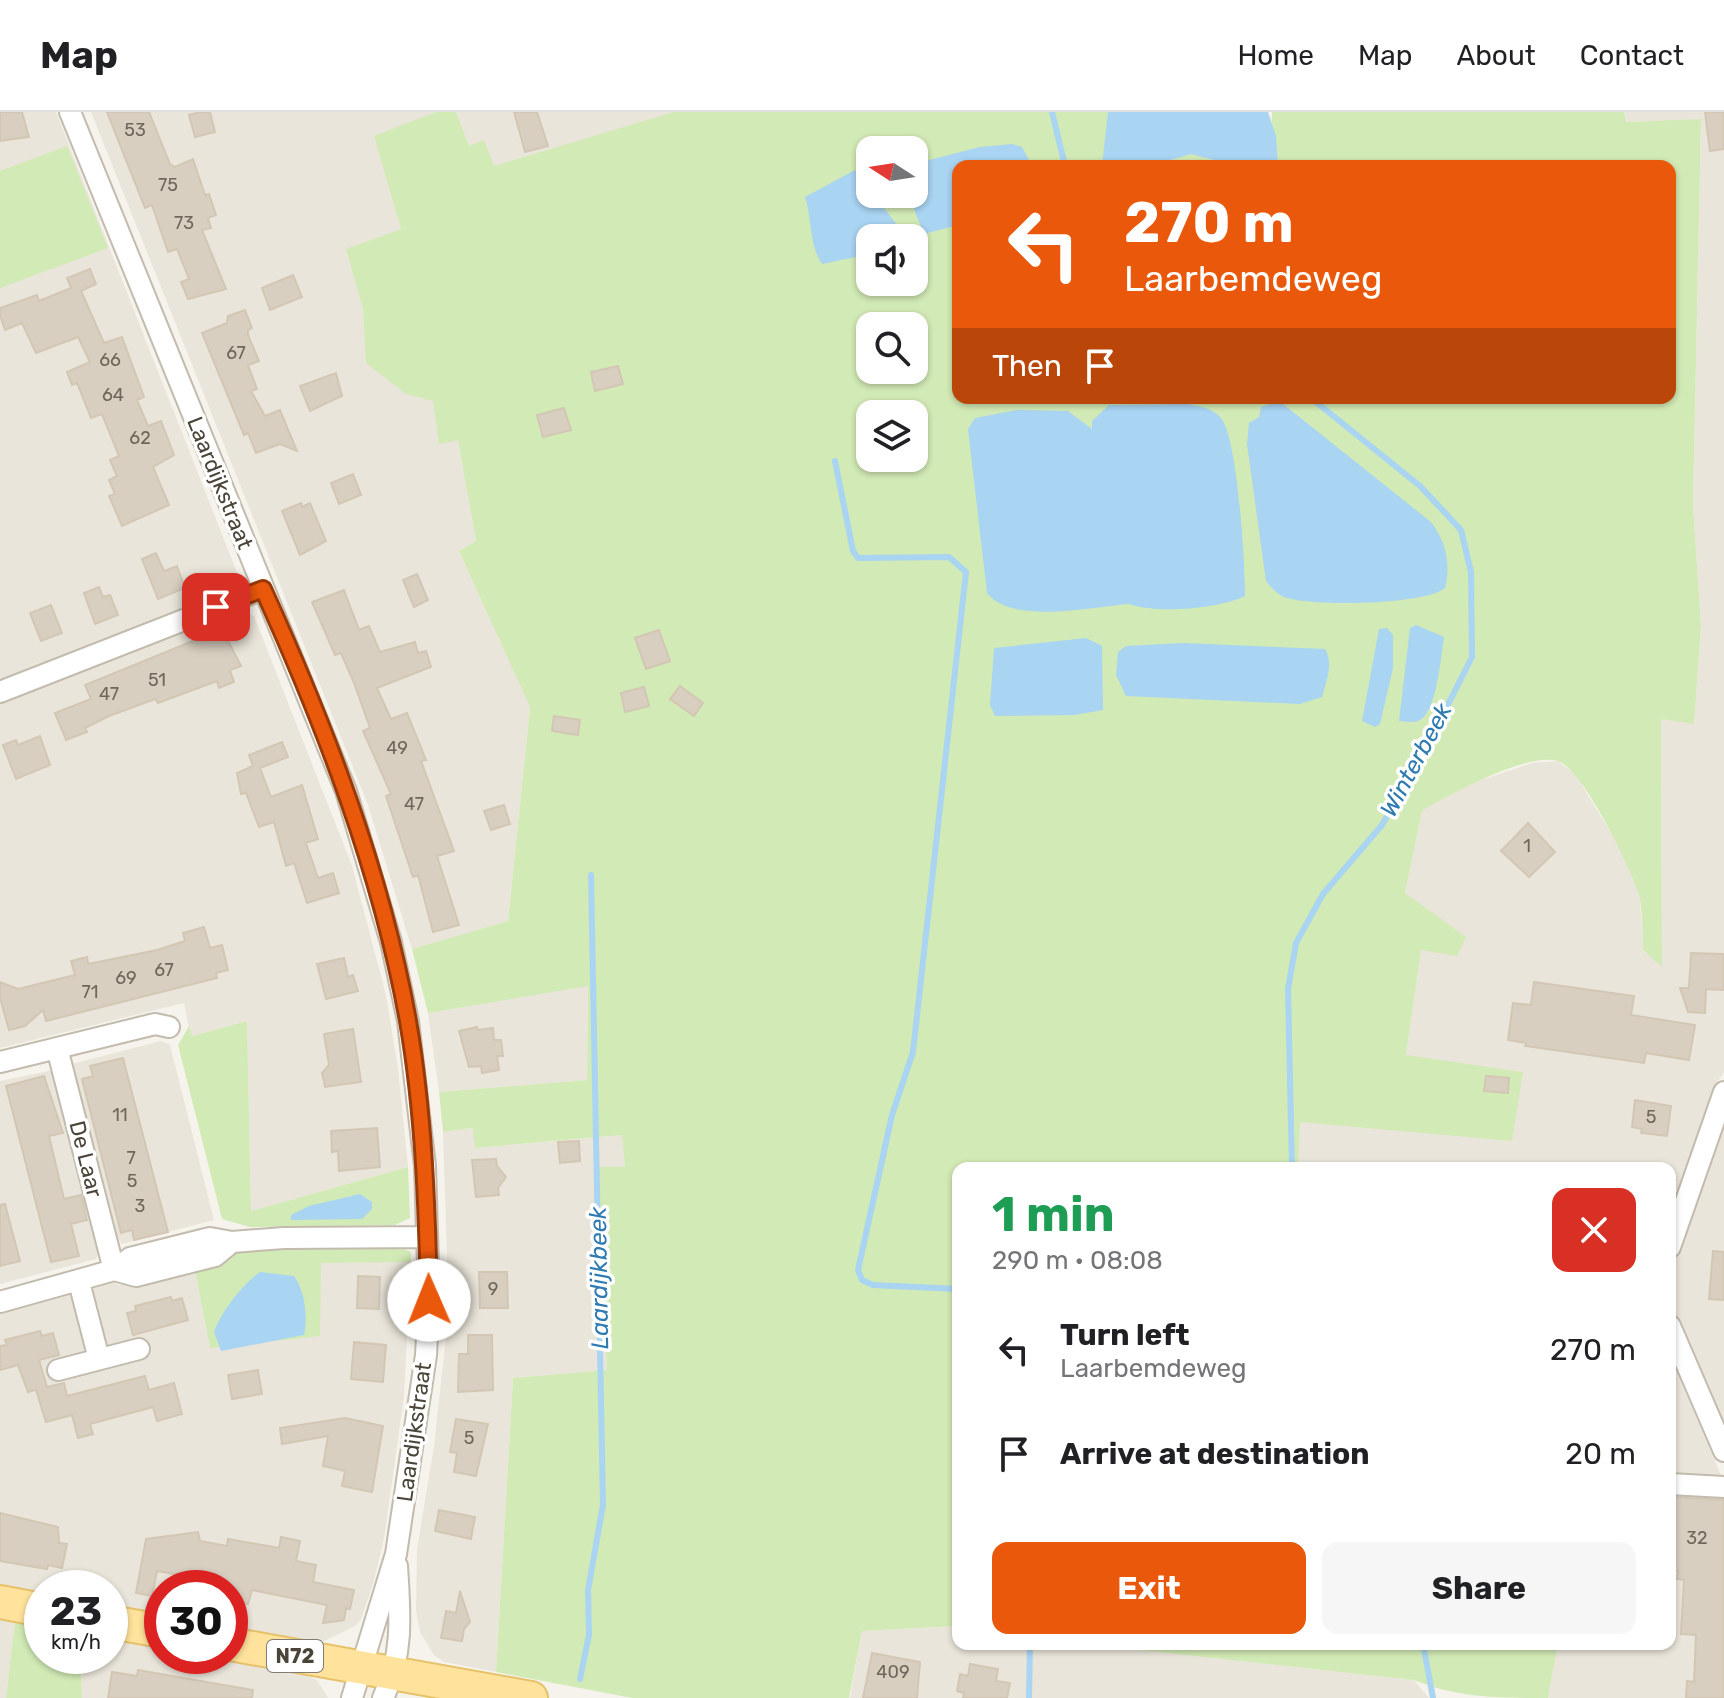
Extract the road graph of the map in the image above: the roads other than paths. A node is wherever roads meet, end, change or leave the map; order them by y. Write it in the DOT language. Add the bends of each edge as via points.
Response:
graph roads {
  1 [pos="74,116"];
  2 [pos="263,589"];
  3 [pos="0,692"];
  4 [pos="169,1027"];
  5 [pos="57,1048"];
  6 [pos="0,1062"];
  7 [pos="1724,1092"];
  8 [pos="1676,1230"];
  9 [pos="427,1237"];
  10 [pos="114,1270"];
  11 [pos="79,1282"];
  12 [pos="0,1302"];
  13 [pos="1676,1340"];
  14 [pos="139,1349"];
  15 [pos="99,1359"];
  16 [pos="58,1370"];
  17 [pos="1724,1451"];
  18 [pos="1676,1484"];
  19 [pos="1724,1487"];
  20 [pos="396,1554"];
  21 [pos="0,1602"];
  22 [pos="24,1607"];
  23 [pos="248,1650"];
  24 [pos="356,1683"];
  25 [pos="388,1686"];
  26 [pos="531,1698"];
  1 -- 2 [label="street, Laardijkstraat"];
  2 -- 3 [label="street"];
  2 -- 9 [label="street, Laardijkstraat" via="346,791 391,942 418,1095"];
  4 -- 5 [label="street" via="155,1024"];
  5 -- 6 [label="street"];
  5 -- 10 [label="street, De Laar"];
  7 -- 8 [label="street"];
  9 -- 10 [label="street" via="232,1242 210,1238 130,1258"];
  9 -- 20 [label="street, Laardijkstraat" via="426,1355"];
  10 -- 11 [label="street"];
  11 -- 12 [label="street"];
  11 -- 15 [label="street"];
  13 -- 17 [label="street"];
  14 -- 15 [label="street"];
  15 -- 16 [label="street"];
  18 -- 19 [label="street"];
  20 -- 24 [label="street, Laardijkstraat"];
  20 -- 25 [label="street, Laardijkstraat" via="400,1641"];
  21 -- 22 [label="main road"];
  23 -- 24 [label="main road, N72"];
  24 -- 25 [label="main road, N72"];
  25 -- 26 [label="main road, N72"];
}
